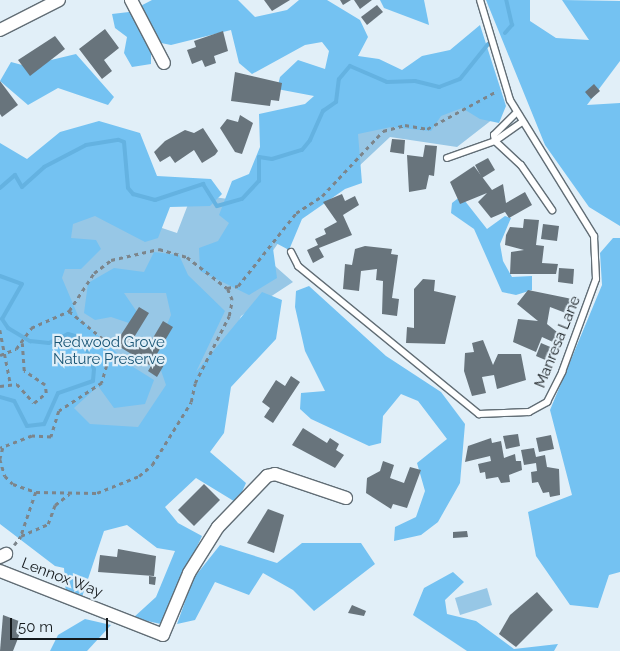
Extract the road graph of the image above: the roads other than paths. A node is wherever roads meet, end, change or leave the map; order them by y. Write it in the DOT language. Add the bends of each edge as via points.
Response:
graph roads {
  1 [pos="59,0"];
  2 [pos="131,0"];
  3 [pos="480,0"];
  4 [pos="0,30"];
  5 [pos="164,64"];
  6 [pos="516,113"];
  7 [pos="520,123"];
  8 [pos="495,141"];
  9 [pos="447,158"];
  10 [pos="552,210"];
  11 [pos="291,252"];
  12 [pos="346,498"];
  13 [pos="0,571"];
  1 -- 4 [label="street"];
  2 -- 5 [label="street"];
  3 -- 6 [label="lane, Manresa Lane"];
  6 -- 7 [label="lane, Manresa Lane"];
  6 -- 8 [label="lane" via="494,135"];
  7 -- 8 [label="lane"];
  7 -- 11 [label="lane, Manresa Lane" via="594,236 596,279 562,372 547,402 529,412 479,414 298,266"];
  8 -- 9 [label="lane"];
  8 -- 10 [label="lane" via="521,165"];
  12 -- 13 [label="street, Lennox Way" via="275,474 267,476 218,527 189,573 163,635"];
}
